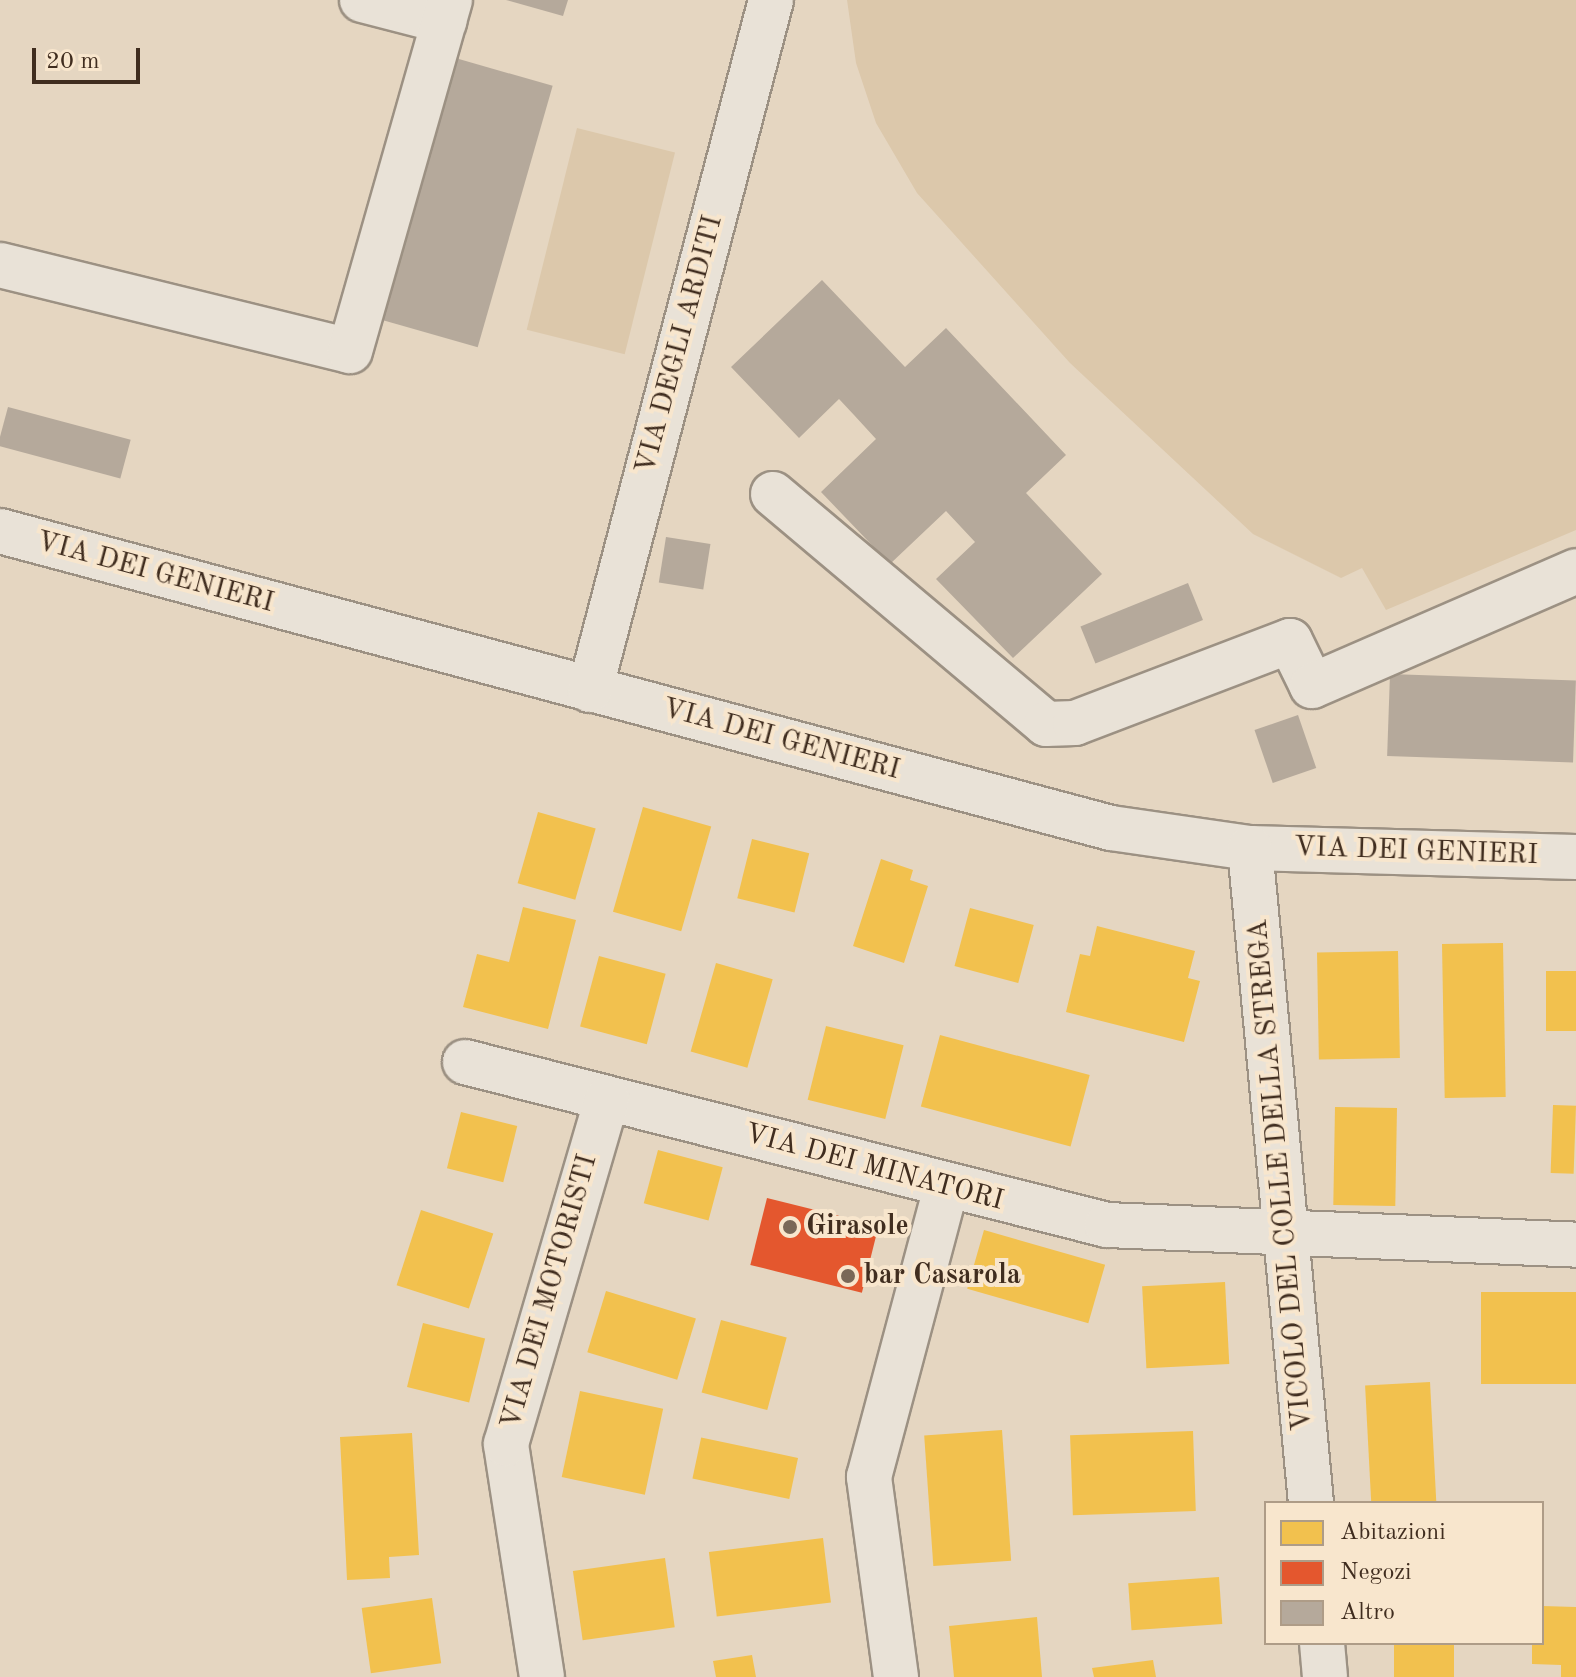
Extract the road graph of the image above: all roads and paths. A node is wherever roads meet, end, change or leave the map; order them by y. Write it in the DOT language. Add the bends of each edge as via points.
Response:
graph roads {
  1 [pos="362,0"];
  2 [pos="771,0"];
  3 [pos="447,10"];
  4 [pos="0,265"];
  5 [pos="773,494"];
  6 [pos="0,531"];
  7 [pos="1576,571"];
  8 [pos="590,690"];
  9 [pos="1250,848"];
  10 [pos="1576,857"];
  11 [pos="465,1062"];
  12 [pos="607,1098"];
  13 [pos="946,1187"];
  14 [pos="1289,1234"];
  15 [pos="1576,1245"];
  16 [pos="1311,1501"];
  17 [pos="1322,1645"];
  18 [pos="542,1677"];
  19 [pos="896,1677"];
  20 [pos="1325,1677"];
  1 -- 3 [label="street"];
  2 -- 8 [label="street, VIA DEGLI ARDITI"];
  3 -- 4 [label="street" via="350,351"];
  5 -- 7 [label="street" via="1046,724 1075,723 1290,641 1312,686"];
  6 -- 8 [label="street, VIA DEI GENIERI"];
  8 -- 9 [label="street, VIA DEI GENIERI" via="1053,814"];
  9 -- 10 [label="street, VIA DEI GENIERI"];
  9 -- 14 [label="street, VICOLO DEL COLLE DELLA STREGA"];
  11 -- 12 [label="street, VIA DEI MINATORI"];
  12 -- 13 [label="street, VIA DEI MINATORI"];
  12 -- 18 [label="street, VIA DEI MOTORISTI" via="506,1444"];
  13 -- 14 [label="street, VIA DEI MINATORI" via="1120,1227"];
  13 -- 19 [label="street" via="869,1477"];
  14 -- 15 [label="street, VIA DEI MINATORI"];
  14 -- 16 [label="street, VICOLO DEL COLLE DELLA STREGA"];
  17 -- 20 [label="street"];
}
